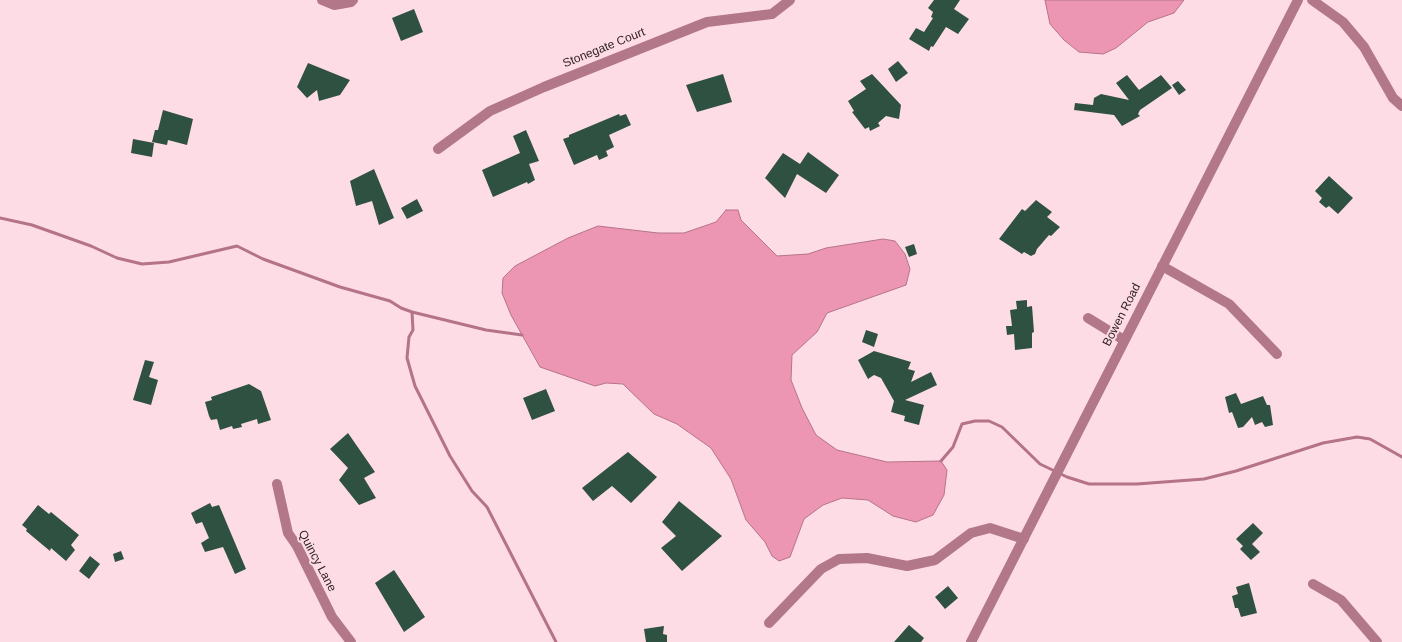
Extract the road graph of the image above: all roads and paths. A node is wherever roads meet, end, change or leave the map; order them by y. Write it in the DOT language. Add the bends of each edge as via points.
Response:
graph roads {
  1 [pos="322,0"];
  2 [pos="353,0"];
  3 [pos="790,0"];
  4 [pos="1298,0"];
  5 [pos="1312,0"];
  6 [pos="1402,106"];
  7 [pos="438,148"];
  8 [pos="1162,266"];
  9 [pos="1088,318"];
  10 [pos="1124,340"];
  11 [pos="1277,354"];
  12 [pos="277,484"];
  13 [pos="1024,539"];
  14 [pos="1313,584"];
  15 [pos="768,623"];
  16 [pos="351,642"];
  17 [pos="971,642"];
  18 [pos="1377,642"];
  1 -- 2 [label="street" via="334,5"];
  3 -- 7 [label="street, Stonegate Court" via="772,14 707,22 544,87 490,112"];
  4 -- 8 [label="street, Bowen Road"];
  5 -- 6 [label="street" via="1343,22 1364,47 1393,98"];
  8 -- 10 [label="street, Bowen Road"];
  8 -- 11 [label="street" via="1229,304"];
  9 -- 10 [label="street"];
  10 -- 13 [label="street, Bowen Road"];
  12 -- 16 [label="street, Quincy Lane" via="288,533 332,617"];
  13 -- 15 [label="street" via="990,528 971,533 935,560 907,566 867,558 839,559 821,569"];
  13 -- 17 [label="street, Bowen Road"];
  14 -- 18 [label="street" via="1341,600"];
}
